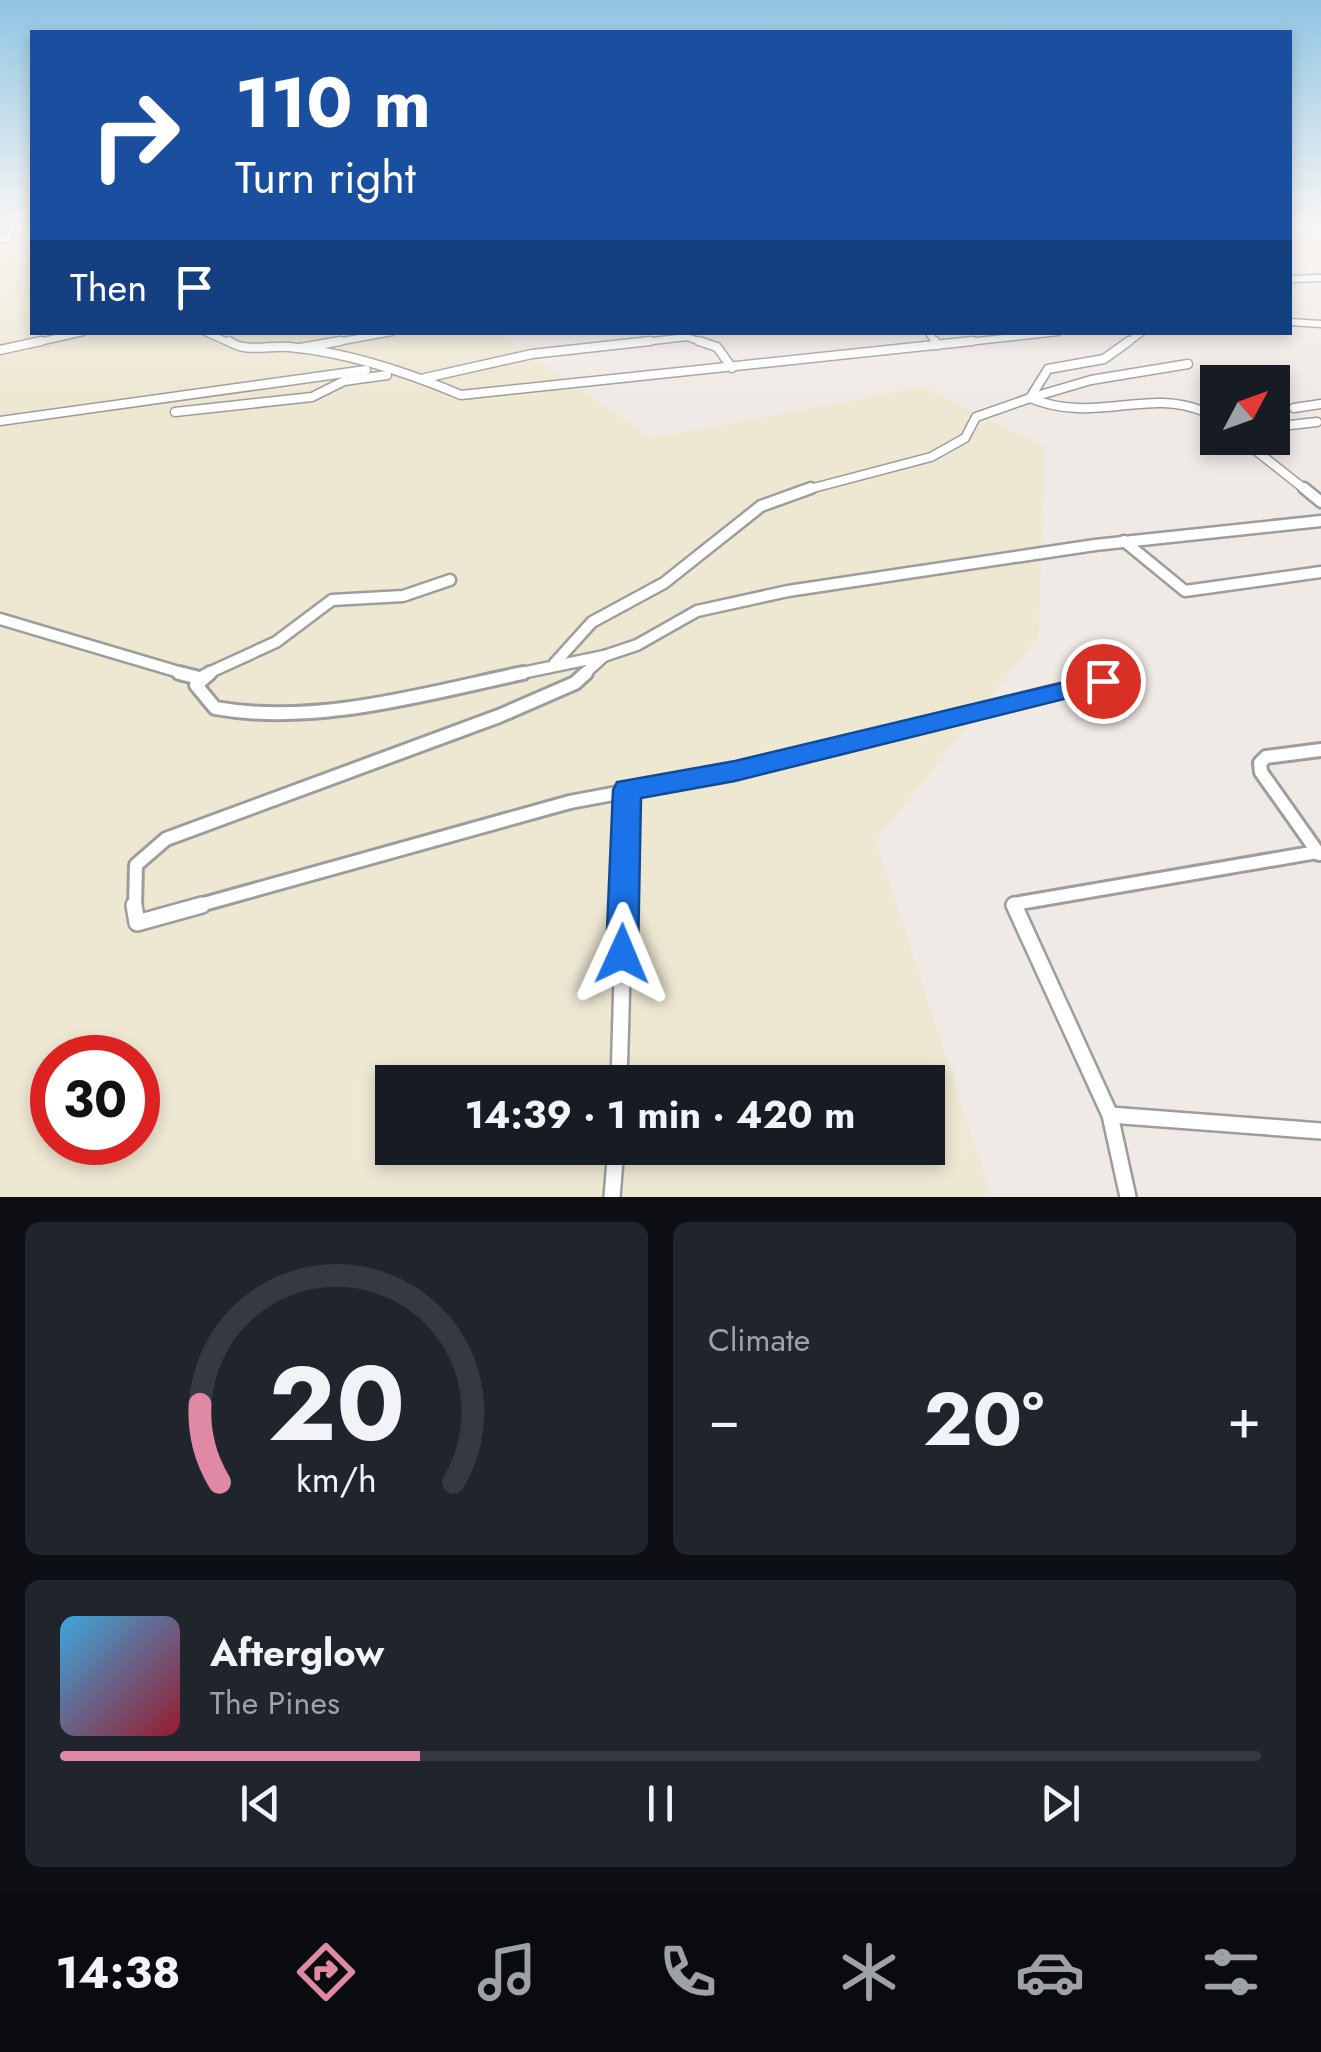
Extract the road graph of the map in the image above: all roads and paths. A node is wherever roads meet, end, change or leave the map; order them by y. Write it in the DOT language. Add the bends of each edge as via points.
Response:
graph roads {
  1 [pos="1292,322"];
  2 [pos="1321,324"];
  3 [pos="69,335"];
  4 [pos="216,335"];
  5 [pos="375,335"];
  6 [pos="930,335"];
  7 [pos="1030,335"];
  8 [pos="1138,335"];
  9 [pos="938,345"];
  10 [pos="299,348"];
  11 [pos="0,350"];
  12 [pos="1188,364"];
  13 [pos="732,368"];
  14 [pos="372,369"];
  15 [pos="398,374"];
  16 [pos="423,378"];
  17 [pos="1030,398"];
  18 [pos="1321,404"];
  19 [pos="1294,408"];
  20 [pos="1200,409"];
  21 [pos="174,412"];
  22 [pos="0,421"];
  23 [pos="1318,422"];
  24 [pos="1290,425"];
  25 [pos="1262,455"];
  26 [pos="1321,502"];
  27 [pos="1321,521"];
  28 [pos="1124,542"];
  29 [pos="1321,572"];
  30 [pos="450,580"];
  31 [pos="0,619"];
  32 [pos="604,656"];
  33 [pos="553,665"];
  34 [pos="1122,675"];
  35 [pos="199,678"];
  36 [pos="1321,750"];
  37 [pos="627,790"];
  38 [pos="1319,854"];
  39 [pos="619,1065"];
  40 [pos="1110,1114"];
  41 [pos="1321,1131"];
  42 [pos="615,1165"];
  43 [pos="612,1197"];
  44 [pos="1128,1197"];
  1 -- 2 [label="street"];
  3 -- 11 [label="street"];
  4 -- 10 [label="street" via="236,347"];
  5 -- 10 [label="street"];
  6 -- 9 [label="street"];
  7 -- 9 [label="street"];
  8 -- 17 [label="street" via="1104,359 1048,369"];
  9 -- 13 [label="street"];
  10 -- 14 [label="street"];
  12 -- 17 [label="street"];
  13 -- 16 [label="street" via="472,394 450,393"];
  13 -- 16 [label="street" via="717,347 687,337 532,354"];
  14 -- 15 [label="street"];
  14 -- 22 [label="street"];
  15 -- 16 [label="street"];
  15 -- 21 [label="street" via="344,381 312,397"];
  17 -- 20 [label="street" via="1070,414 1185,401"];
  17 -- 33 [label="street" via="976,417 965,438 920,461 761,506 664,584 592,622"];
  18 -- 19 [label="street"];
  23 -- 24 [label="street"];
  25 -- 26 [label="street"];
  27 -- 28 [label="street"];
  28 -- 29 [label="street" via="1185,590"];
  28 -- 32 [label="street" via="731,602"];
  30 -- 35 [label="street" via="403,596 332,600 276,642"];
  31 -- 35 [label="street"];
  32 -- 33 [label="street"];
  32 -- 37 [label="street" via="575,683 516,709 166,839 130,870 137,923"];
  33 -- 35 [label="street" via="372,705 249,714 215,708 196,685"];
  34 -- 37 [label="street" via="735,771"];
  36 -- 38 [label="street" via="1260,762"];
  37 -- 39 [label="street"];
  38 -- 40 [label="street" via="1014,904"];
  40 -- 41 [label="street"];
  40 -- 44 [label="street"];
  42 -- 43 [label="street"];
}
